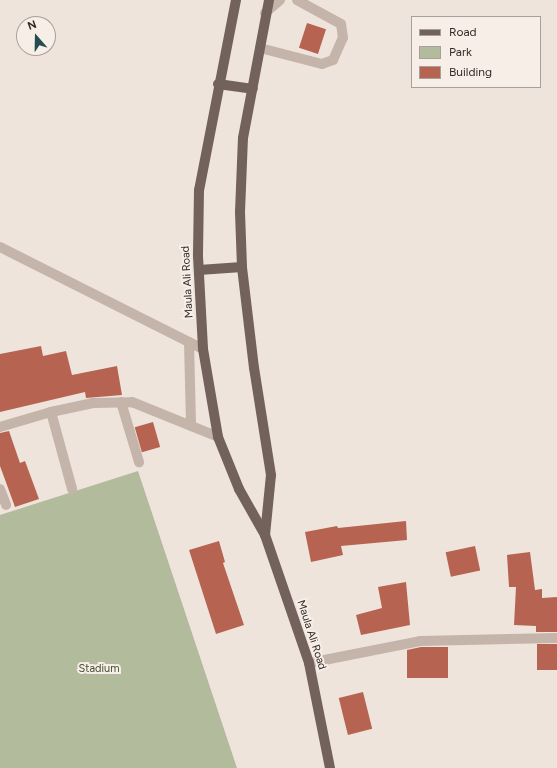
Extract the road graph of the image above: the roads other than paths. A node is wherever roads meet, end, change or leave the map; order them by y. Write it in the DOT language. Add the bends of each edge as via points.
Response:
graph roads {
  1 [pos="231,0"];
  2 [pos="236,0"];
  3 [pos="269,0"];
  4 [pos="280,0"];
  5 [pos="297,0"];
  6 [pos="265,13"];
  7 [pos="232,19"];
  8 [pos="260,48"];
  9 [pos="218,84"];
  10 [pos="252,89"];
  11 [pos="0,247"];
  12 [pos="242,267"];
  13 [pos="199,270"];
  14 [pos="189,342"];
  15 [pos="203,349"];
  16 [pos="121,402"];
  17 [pos="50,412"];
  18 [pos="191,426"];
  19 [pos="0,427"];
  20 [pos="218,436"];
  21 [pos="140,462"];
  22 [pos="0,489"];
  23 [pos="72,490"];
  24 [pos="6,505"];
  25 [pos="265,535"];
  26 [pos="557,638"];
  27 [pos="309,663"];
  28 [pos="330,768"];
  1 -- 7 [label="street"];
  2 -- 7 [label="main road, Maula Ali Road"];
  3 -- 6 [label="main road, Maula Ali Road"];
  4 -- 6 [label="street"];
  5 -- 8 [label="street" via="341,24 343,38 334,60 322,64"];
  6 -- 8 [label="main road, Maula Ali Road"];
  7 -- 9 [label="main road, Maula Ali Road"];
  8 -- 10 [label="main road, Maula Ali Road"];
  9 -- 10 [label="main road"];
  9 -- 13 [label="main road, Maula Ali Road" via="199,190"];
  10 -- 12 [label="main road, Maula Ali Road" via="243,138 240,212"];
  11 -- 14 [label="street"];
  12 -- 13 [label="main road"];
  12 -- 25 [label="main road, Maula Ali Road" via="254,368 271,475"];
  13 -- 15 [label="main road, Maula Ali Road"];
  14 -- 15 [label="street"];
  14 -- 18 [label="street"];
  15 -- 20 [label="main road, Maula Ali Road"];
  16 -- 17 [label="street" via="93,403"];
  16 -- 18 [label="street" via="132,402"];
  16 -- 21 [label="street"];
  17 -- 19 [label="street"];
  17 -- 23 [label="street"];
  18 -- 20 [label="street"];
  20 -- 25 [label="main road, Maula Ali Road" via="239,489"];
  22 -- 24 [label="street"];
  25 -- 27 [label="main road, Maula Ali Road"];
  26 -- 27 [label="street" via="420,641"];
  27 -- 28 [label="main road, Maula Ali Road"];
}
